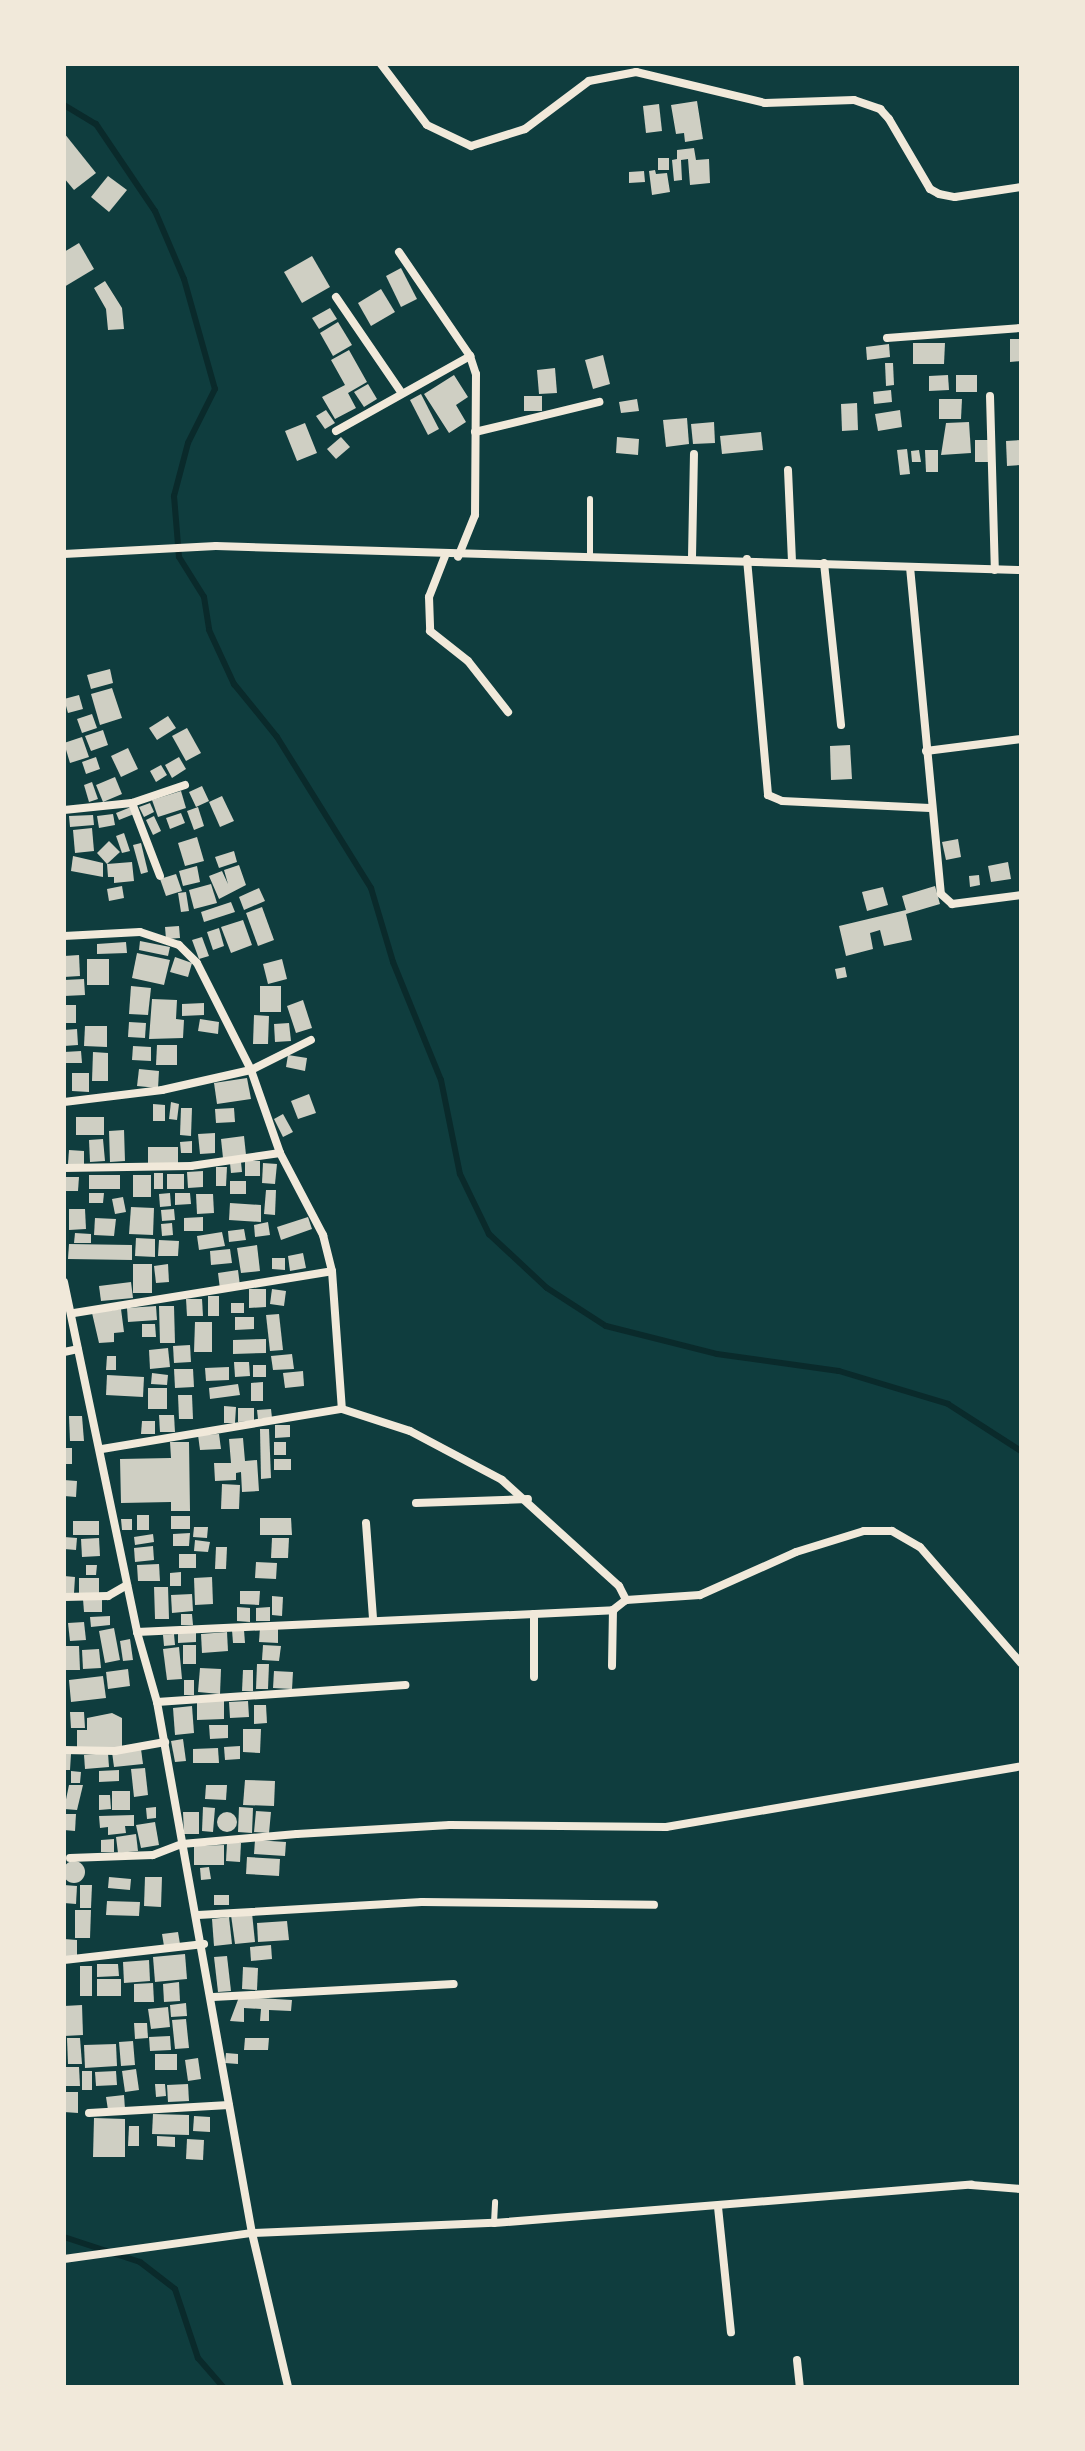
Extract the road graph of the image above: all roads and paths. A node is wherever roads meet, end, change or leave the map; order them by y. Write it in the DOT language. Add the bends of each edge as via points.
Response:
graph roads {
  1 [pos="381,64"];
  2 [pos="1021,187"];
  3 [pos="399,252"];
  4 [pos="336,297"];
  5 [pos="1021,328"];
  6 [pos="887,338"];
  7 [pos="470,356"];
  8 [pos="401,392"];
  9 [pos="990,396"];
  10 [pos="599,402"];
  11 [pos="336,431"];
  12 [pos="475,432"];
  13 [pos="694,454"];
  14 [pos="788,470"];
  15 [pos="590,499"];
  16 [pos="64,554"];
  17 [pos="445,556"];
  18 [pos="458,557"];
  19 [pos="590,557"];
  20 [pos="692,557"];
  21 [pos="747,559"];
  22 [pos="792,561"];
  23 [pos="824,563"];
  24 [pos="910,567"];
  25 [pos="995,570"];
  26 [pos="1021,570"];
  27 [pos="508,712"];
  28 [pos="841,725"];
  29 [pos="1021,739"];
  30 [pos="926,751"];
  31 [pos="185,785"];
  32 [pos="132,803"];
  33 [pos="930,808"];
  34 [pos="64,810"];
  35 [pos="160,876"];
  36 [pos="1021,895"];
  37 [pos="64,936"];
  38 [pos="311,1040"];
  39 [pos="251,1070"];
  40 [pos="64,1102"];
  41 [pos="280,1153"];
  42 [pos="64,1168"];
  43 [pos="332,1271"];
  44 [pos="64,1282"];
  45 [pos="74,1313"];
  46 [pos="78,1349"];
  47 [pos="64,1352"];
  48 [pos="342,1409"];
  49 [pos="102,1449"];
  50 [pos="528,1499"];
  51 [pos="416,1503"];
  52 [pos="366,1523"];
  53 [pos="127,1585"];
  54 [pos="64,1597"];
  55 [pos="626,1600"];
  56 [pos="613,1610"];
  57 [pos="534,1614"];
  58 [pos="373,1619"];
  59 [pos="137,1632"];
  60 [pos="1021,1663"];
  61 [pos="612,1666"];
  62 [pos="534,1677"];
  63 [pos="405,1685"];
  64 [pos="157,1702"];
  65 [pos="165,1742"];
  66 [pos="64,1750"];
  67 [pos="1021,1766"];
  68 [pos="182,1844"];
  69 [pos="70,1858"];
  70 [pos="654,1905"];
  71 [pos="198,1915"];
  72 [pos="204,1944"];
  73 [pos="64,1960"];
  74 [pos="454,1984"];
  75 [pos="213,1997"];
  76 [pos="229,2105"];
  77 [pos="89,2113"];
  78 [pos="1021,2189"];
  79 [pos="495,2202"];
  80 [pos="718,2207"];
  81 [pos="494,2223"];
  82 [pos="252,2233"];
  83 [pos="64,2259"];
  84 [pos="731,2332"];
  85 [pos="797,2360"];
  86 [pos="288,2387"];
  87 [pos="800,2387"];
  1 -- 2 [label="street" via="427,125 471,146 525,129 589,81 636,72 765,103 854,100 880,109 930,189 939,194 955,197"];
  3 -- 7 [label="street"];
  4 -- 8 [label="street"];
  5 -- 6 [label="street"];
  7 -- 8 [label="street"];
  7 -- 12 [label="street" via="476,374"];
  8 -- 11 [label="street"];
  9 -- 25 [label="street"];
  10 -- 12 [label="street"];
  12 -- 18 [label="street" via="475,515"];
  13 -- 20 [label="street"];
  14 -- 22 [label="street"];
  15 -- 19 [label="lane"];
  16 -- 17 [label="street" via="216,546"];
  17 -- 18 [label="street"];
  17 -- 27 [label="street" via="429,597 430,631 468,661"];
  18 -- 19 [label="street"];
  19 -- 20 [label="street"];
  20 -- 21 [label="street"];
  21 -- 22 [label="street"];
  21 -- 33 [label="street" via="768,795 782,801"];
  22 -- 23 [label="street"];
  23 -- 24 [label="street"];
  23 -- 28 [label="street"];
  24 -- 25 [label="street"];
  24 -- 30 [label="street"];
  25 -- 26 [label="street"];
  29 -- 30 [label="street"];
  30 -- 33 [label="street"];
  31 -- 32 [label="street"];
  32 -- 34 [label="street"];
  32 -- 35 [label="street"];
  33 -- 36 [label="street" via="947,903"];
  37 -- 39 [label="street" via="118,930 179,945 197,963"];
  38 -- 39 [label="street"];
  39 -- 40 [label="street" via="162,1090"];
  39 -- 41 [label="street"];
  41 -- 42 [label="street" via="191,1166"];
  41 -- 43 [label="street" via="323,1235"];
  43 -- 45 [label="street"];
  43 -- 48 [label="street"];
  44 -- 45 [label="street"];
  45 -- 46 [label="street"];
  46 -- 47 [label="street"];
  46 -- 49 [label="street"];
  48 -- 49 [label="street"];
  48 -- 50 [label="street" via="410,1431 468,1458"];
  49 -- 53 [label="street"];
  50 -- 51 [label="street"];
  50 -- 55 [label="street" via="619,1586"];
  52 -- 58 [label="street"];
  53 -- 54 [label="street" via="108,1596"];
  53 -- 59 [label="street"];
  55 -- 56 [label="street"];
  55 -- 60 [label="street" via="700,1595 796,1552 864,1531 892,1531 920,1547"];
  56 -- 57 [label="street"];
  56 -- 61 [label="street"];
  57 -- 58 [label="street"];
  57 -- 62 [label="street"];
  58 -- 59 [label="street"];
  59 -- 64 [label="street"];
  63 -- 64 [label="street"];
  64 -- 65 [label="street"];
  65 -- 66 [label="street" via="115,1751"];
  65 -- 68 [label="street"];
  67 -- 68 [label="street" via="666,1827 450,1825"];
  68 -- 69 [label="street" via="153,1855"];
  68 -- 71 [label="street"];
  70 -- 71 [label="street" via="422,1902"];
  71 -- 72 [label="street"];
  72 -- 73 [label="street"];
  72 -- 75 [label="street"];
  74 -- 75 [label="street"];
  75 -- 76 [label="street"];
  76 -- 77 [label="street"];
  76 -- 82 [label="street"];
  78 -- 80 [label="street" via="971,2185"];
  79 -- 81 [label="lane"];
  80 -- 81 [label="street"];
  80 -- 84 [label="street"];
  81 -- 82 [label="street"];
  82 -- 83 [label="street"];
  82 -- 86 [label="street"];
  85 -- 87 [label="street"];
}
